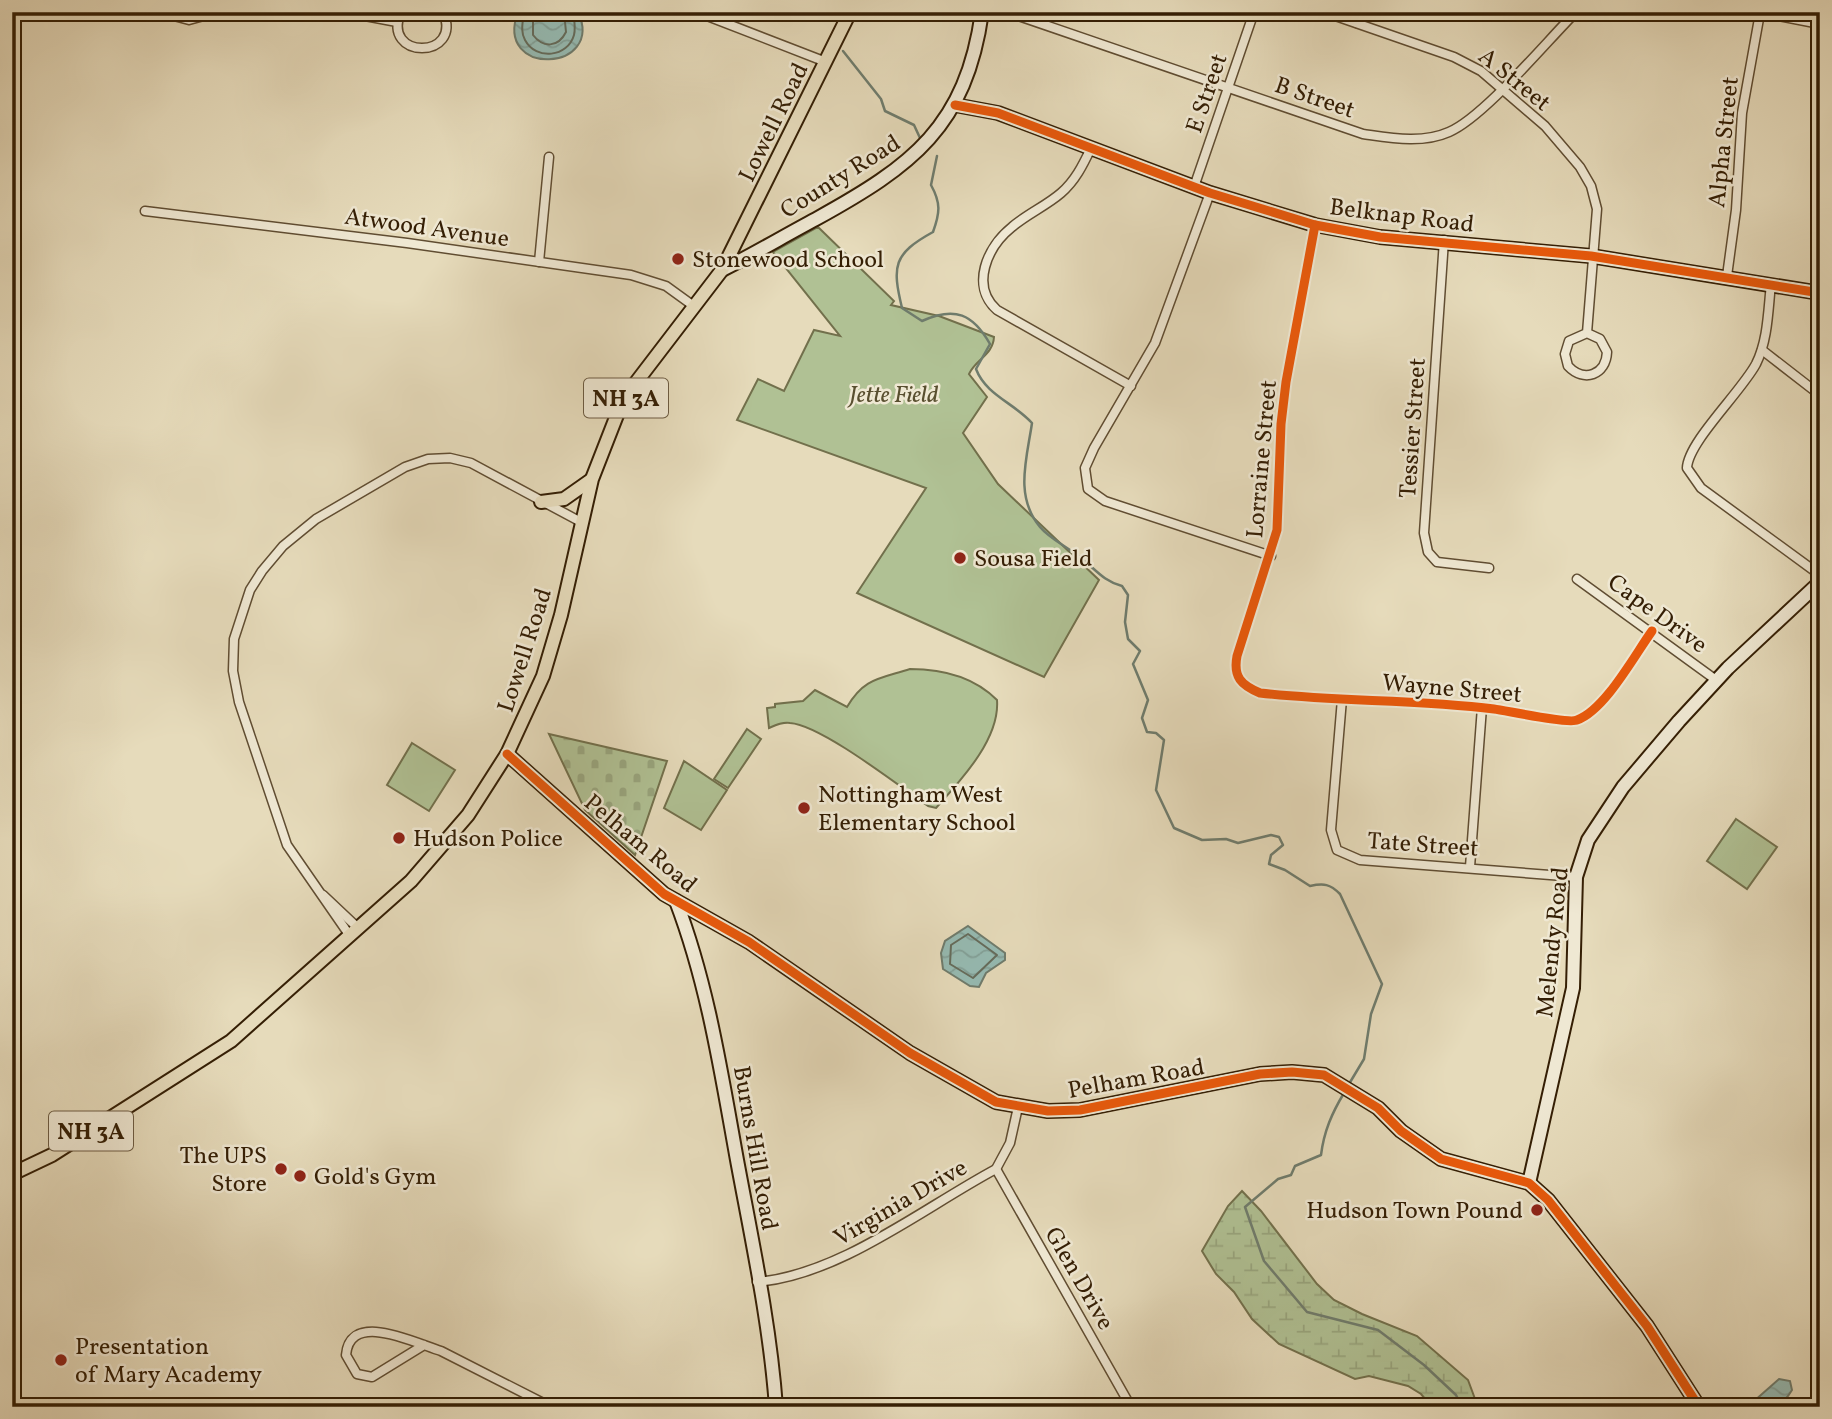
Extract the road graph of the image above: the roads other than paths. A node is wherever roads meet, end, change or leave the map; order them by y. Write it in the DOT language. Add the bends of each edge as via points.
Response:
graph roads {
  1 [pos="159,12"];
  2 [pos="218,12"];
  3 [pos="344,12"];
  4 [pos="401,12"];
  5 [pos="443,12"];
  6 [pos="696,12"];
  7 [pos="850,12"];
  8 [pos="982,12"];
  9 [pos="1007,12"];
  10 [pos="1254,12"];
  11 [pos="1324,12"];
  12 [pos="1361,12"];
  13 [pos="1576,12"];
  14 [pos="1759,13"];
  15 [pos="397,22"];
  16 [pos="1357,23"];
  17 [pos="1820,24"];
  18 [pos="826,62"];
  19 [pos="1502,87"];
  20 [pos="1228,88"];
  21 [pos="955,105"];
  22 [pos="1091,148"];
  23 [pos="549,157"];
  24 [pos="1194,187"];
  25 [pos="1210,193"];
  26 [pos="145,211"];
  27 [pos="1315,225"];
  28 [pos="1444,240"];
  29 [pos="1591,256"];
  30 [pos="539,261"];
  31 [pos="722,270"];
  32 [pos="1727,276"];
  33 [pos="1772,284"];
  34 [pos="1820,293"];
  35 [pos="695,307"];
  36 [pos="1587,334"];
  37 [pos="1762,351"];
  38 [pos="1130,386"];
  39 [pos="1820,394"];
  40 [pos="592,479"];
  41 [pos="541,502"];
  42 [pos="581,522"];
  43 [pos="1271,556"];
  44 [pos="1489,568"];
  45 [pos="1820,575"];
  46 [pos="1577,579"];
  47 [pos="1820,582"];
  48 [pos="1652,631"];
  49 [pos="1716,680"];
  50 [pos="1249,689"];
  51 [pos="1342,699"];
  52 [pos="1482,707"];
  53 [pos="1820,733"];
  54 [pos="507,754"];
  55 [pos="1820,774"];
  56 [pos="1470,867"];
  57 [pos="1576,877"];
  58 [pos="676,901"];
  59 [pos="354,932"];
  60 [pos="1018,1107"];
  61 [pos="996,1169"];
  62 [pos="12,1174"];
  63 [pos="1529,1183"];
  64 [pos="757,1282"];
  65 [pos="424,1346"];
  66 [pos="551,1407"];
  67 [pos="776,1407"];
  68 [pos="1131,1407"];
  69 [pos="1699,1407"];
  1 -- 2 [label="street" via="189,20"];
  3 -- 15 [label="street"];
  4 -- 15 [label="street"];
  5 -- 15 [label="street" via="444,34 426,49 411,47 403,40"];
  6 -- 18 [label="street"];
  7 -- 18 [label="main road, Lowell Road / NH 3A"];
  8 -- 21 [label="street, County Road"];
  9 -- 20 [label="street, B Street"];
  10 -- 20 [label="street, E Street"];
  11 -- 16 [label="street, A Street"];
  12 -- 16 [label="street"];
  13 -- 19 [label="street, B Street"];
  14 -- 17 [label="street"];
  14 -- 32 [label="street, Alpha Street" via="1742,113"];
  16 -- 19 [label="street, A Street" via="1468,63"];
  18 -- 31 [label="main road, Lowell Road / NH 3A"];
  19 -- 20 [label="street, B Street" via="1448,132 1406,139 1363,134"];
  19 -- 29 [label="street, A Street" via="1545,126 1587,176 1597,209"];
  20 -- 24 [label="street, E Street"];
  21 -- 22 [label="street, Belknap Road" via="998,113"];
  21 -- 31 [label="street, County Road" via="930,140 885,178"];
  22 -- 24 [label="street, Belknap Road"];
  22 -- 38 [label="street" via="1070,185 1002,237 986,264 981,284 998,310"];
  23 -- 30 [label="street"];
  24 -- 25 [label="street, Belknap Road"];
  25 -- 27 [label="street, Belknap Road"];
  25 -- 38 [label="street" via="1155,343"];
  26 -- 30 [label="street, Atwood Avenue"];
  27 -- 28 [label="street, Belknap Road" via="1380,237"];
  27 -- 43 [label="street, Lorraine Street" via="1286,382 1277,530"];
  28 -- 29 [label="street, Belknap Road"];
  28 -- 44 [label="street, Tessier Street" via="1424,533 1428,552 1437,562"];
  29 -- 32 [label="street, Belknap Road"];
  29 -- 36 [label="street, A Street"];
  30 -- 35 [label="street, Atwood Avenue" via="653,281 676,291"];
  31 -- 35 [label="main road, Lowell Road / NH 3A"];
  32 -- 33 [label="street, Belknap Road"];
  33 -- 34 [label="street, Belknap Road"];
  33 -- 37 [label="street"];
  35 -- 40 [label="main road, Lowell Road / NH 3A" via="631,389"];
  36 -- 36 [label="street" via="1574,337 1564,354 1568,366 1585,376 1599,372 1607,360 1605,345"];
  37 -- 39 [label="street"];
  37 -- 45 [label="street" via="1739,391 1693,449 1687,468 1701,488"];
  38 -- 43 [label="street" via="1089,457 1085,468 1088,489 1105,501"];
  40 -- 41 [label="main road" via="564,499"];
  40 -- 42 [label="main road, Lowell Road / NH 3A"];
  41 -- 42 [label="street"];
  41 -- 59 [label="street" via="461,460 418,462 299,532 268,562 250,590 234,639 233,671 239,702 292,854 332,914"];
  42 -- 54 [label="main road, Lowell Road / NH 3A" via="548,660"];
  43 -- 50 [label="street, Lorraine Street" via="1236,665 1241,683"];
  46 -- 48 [label="street, Cape Drive"];
  47 -- 49 [label="street, Melendy Road"];
  48 -- 49 [label="street, Cape Drive"];
  48 -- 52 [label="street, Wayne Street" via="1609,691 1580,720 1570,723"];
  49 -- 57 [label="street, Melendy Road" via="1610,804 1588,840"];
  50 -- 51 [label="street, Wayne Street"];
  51 -- 52 [label="street, Wayne Street"];
  51 -- 56 [label="street, Tate Street" via="1331,830 1337,850 1360,860"];
  52 -- 56 [label="street"];
  53 -- 55 [label="street" via="1816,748"];
  54 -- 58 [label="street, Pelham Road"];
  54 -- 59 [label="main road, Lowell Road / NH 3A" via="441,848"];
  56 -- 57 [label="street, Tate Street"];
  57 -- 63 [label="street, Melendy Road" via="1573,988"];
  58 -- 60 [label="street, Pelham Road" via="749,942 974,1093"];
  58 -- 64 [label="street, Burns Hill Road" via="709,1012"];
  59 -- 62 [label="main road, Lowell Road / NH 3A" via="219,1050 52,1155"];
  60 -- 61 [label="street, Virginia Drive" via="1010,1143"];
  60 -- 63 [label="street, Pelham Road" via="1091,1109 1260,1074 1324,1075 1356,1092 1441,1159"];
  61 -- 64 [label="street, Virginia Drive" via="839,1259 800,1275"];
  61 -- 68 [label="street, Glen Drive"];
  63 -- 69 [label="street, Pelham Road" via="1548,1200 1647,1326"];
  64 -- 67 [label="street, Burns Hill Road"];
  65 -- 65 [label="street" via="372,1377 357,1374 346,1355 350,1340 370,1330"];
  65 -- 66 [label="street"];
}
